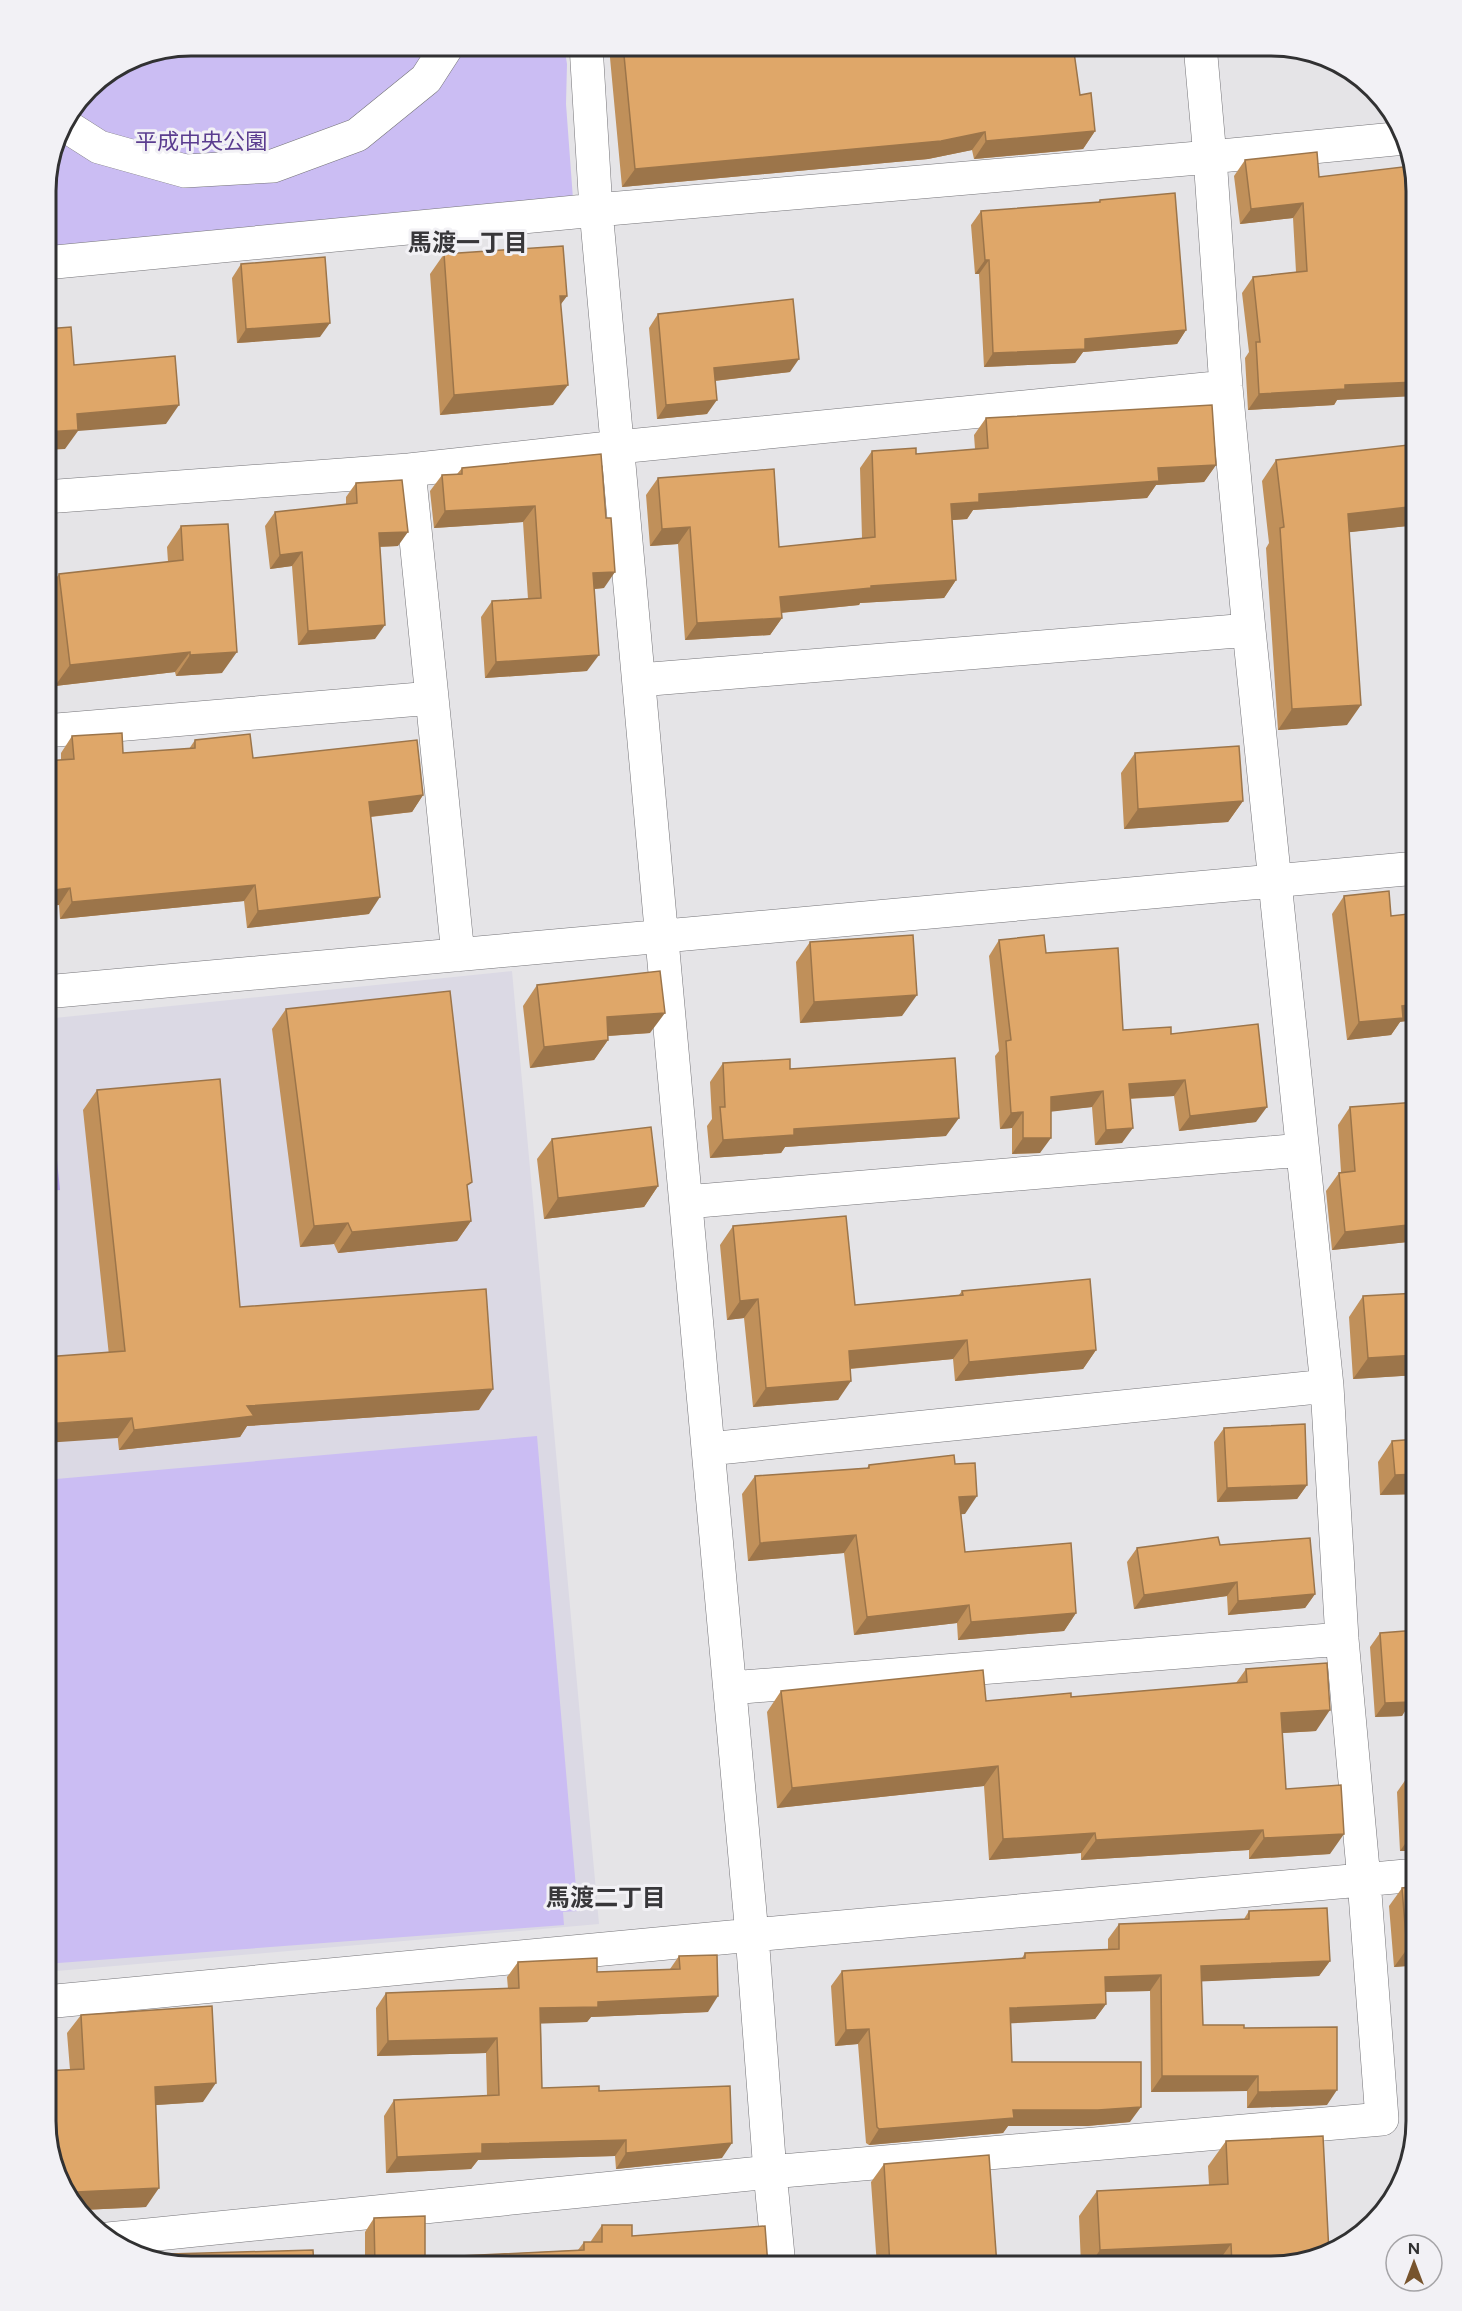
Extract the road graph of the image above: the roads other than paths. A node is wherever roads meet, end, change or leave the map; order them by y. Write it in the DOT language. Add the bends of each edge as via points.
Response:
graph roads {
  1 [pos="441,56"];
  2 [pos="587,56"];
  3 [pos="1201,56"];
  4 [pos="70,129"];
  5 [pos="1396,139"];
  6 [pos="1210,157"];
  7 [pos="597,210"];
  8 [pos="56,262"];
  9 [pos="1226,387"];
  10 [pos="618,447"];
  11 [pos="409,470"];
  12 [pos="56,496"];
  13 [pos="1249,630"];
  14 [pos="639,680"];
  15 [pos="432,698"];
  16 [pos="56,730"];
  17 [pos="1406,869"];
  18 [pos="1274,880"];
  19 [pos="662,936"];
  20 [pos="459,955"];
  21 [pos="56,991"];
  22 [pos="1302,1150"];
  23 [pos="686,1202"];
  24 [pos="1327,1386"];
  25 [pos="708,1449"];
  26 [pos="1342,1639"];
  27 [pos="729,1688"];
  28 [pos="1406,1876"];
  29 [pos="1364,1880"];
  30 [pos="752,1935"];
  31 [pos="56,2001"];
  32 [pos="770,2172"];
  33 [pos="123,2237"];
  34 [pos="778,2256"];
  1 -- 4 [label="street" via="426,79 357,135 273,166 185,171 99,147"];
  2 -- 7 [label="street"];
  3 -- 6 [label="street"];
  5 -- 6 [label="street"];
  6 -- 7 [label="street"];
  6 -- 9 [label="street"];
  7 -- 8 [label="street" via="243,236"];
  7 -- 10 [label="street"];
  9 -- 10 [label="street"];
  9 -- 13 [label="street"];
  10 -- 11 [label="street"];
  10 -- 14 [label="street"];
  11 -- 12 [label="street"];
  11 -- 15 [label="street"];
  13 -- 14 [label="street"];
  13 -- 18 [label="street"];
  14 -- 19 [label="street"];
  15 -- 16 [label="street"];
  15 -- 20 [label="street"];
  17 -- 18 [label="street"];
  18 -- 19 [label="street"];
  18 -- 22 [label="street"];
  19 -- 20 [label="street"];
  19 -- 23 [label="street"];
  20 -- 21 [label="street"];
  22 -- 23 [label="street"];
  22 -- 24 [label="street"];
  23 -- 25 [label="street"];
  24 -- 25 [label="street"];
  24 -- 26 [label="street"];
  25 -- 27 [label="street"];
  26 -- 27 [label="street"];
  26 -- 29 [label="street"];
  27 -- 30 [label="street"];
  28 -- 29 [label="street"];
  29 -- 30 [label="street"];
  29 -- 32 [label="street" via="1382,2119"];
  30 -- 31 [label="street"];
  30 -- 32 [label="street"];
  32 -- 33 [label="street"];
  32 -- 34 [label="street"];
}
